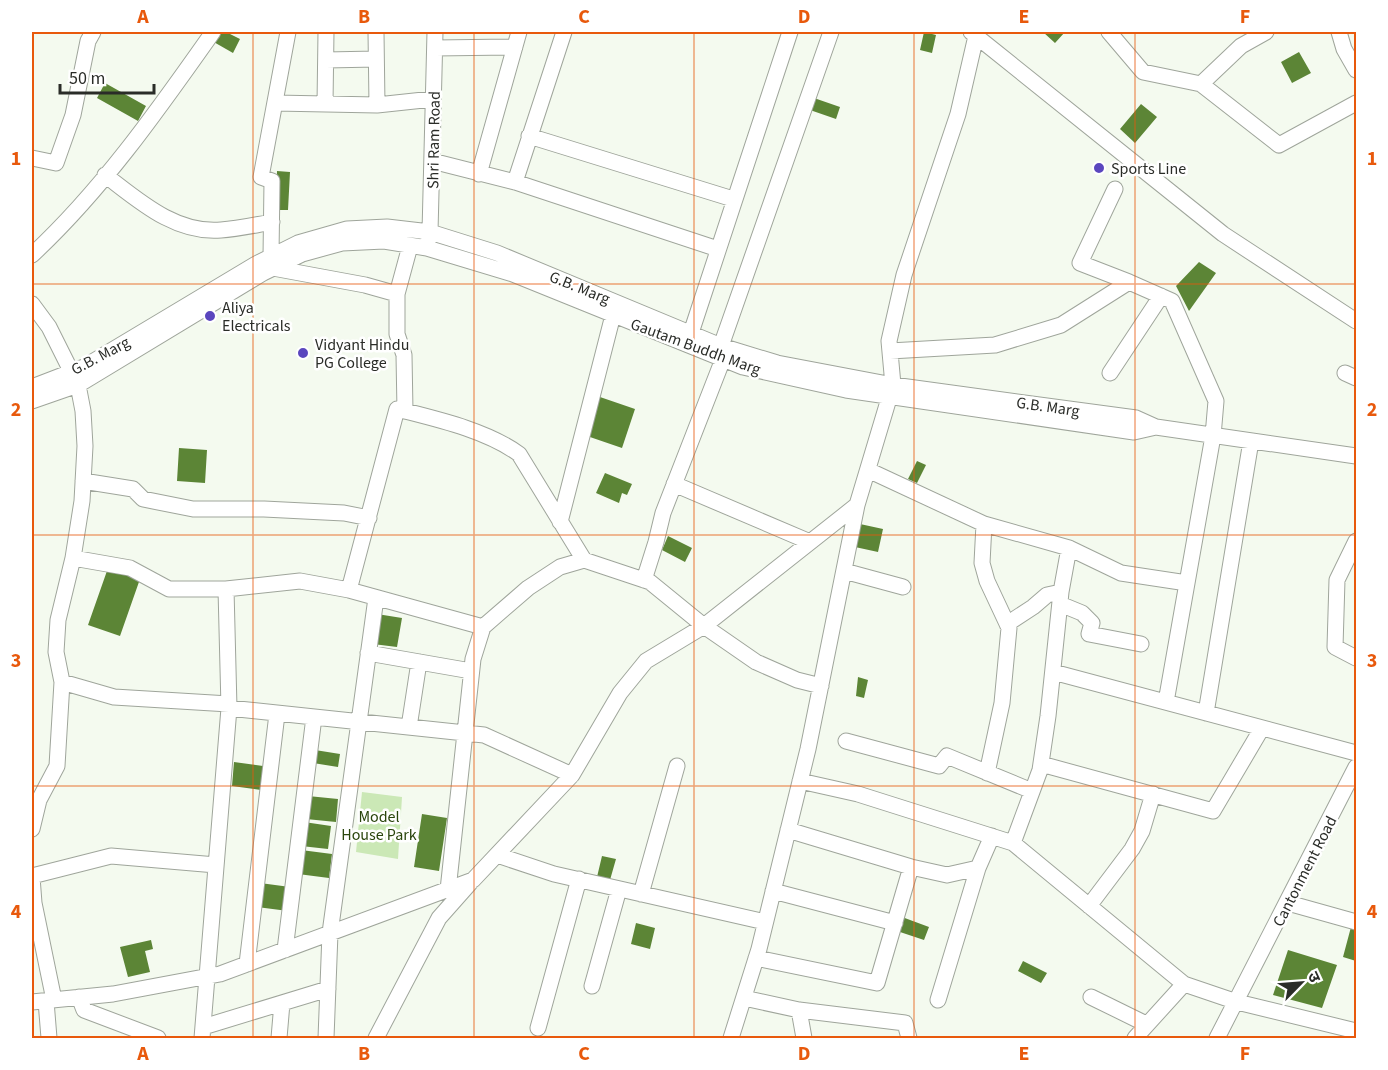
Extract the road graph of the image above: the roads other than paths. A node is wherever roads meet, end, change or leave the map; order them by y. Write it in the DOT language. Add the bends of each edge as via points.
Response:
graph roads {
  1 [pos="93,32"];
  2 [pos="213,32"];
  3 [pos="288,32"];
  4 [pos="326,32"];
  5 [pos="375,32"];
  6 [pos="435,32"];
  7 [pos="519,32"];
  8 [pos="564,32"];
  9 [pos="790,32"];
  10 [pos="831,32"];
  11 [pos="1109,32"];
  12 [pos="1266,32"];
  13 [pos="1339,32"];
  14 [pos="974,34"];
  15 [pos="515,47"];
  16 [pos="435,48"];
  17 [pos="376,59"];
  18 [pos="326,60"];
  19 [pos="1356,70"];
  20 [pos="1201,84"];
  21 [pos="434,99"];
  22 [pos="275,103"];
  23 [pos="1356,103"];
  24 [pos="325,104"];
  25 [pos="377,105"];
  26 [pos="529,136"];
  27 [pos="32,158"];
  28 [pos="432,161"];
  29 [pos="479,174"];
  30 [pos="105,175"];
  31 [pos="515,182"];
  32 [pos="1115,189"];
  33 [pos="733,200"];
  34 [pos="272,222"];
  35 [pos="430,232"];
  36 [pos="410,246"];
  37 [pos="427,248"];
  38 [pos="718,249"];
  39 [pos="32,252"];
  40 [pos="272,262"];
  41 [pos="1129,282"];
  42 [pos="397,294"];
  43 [pos="1161,296"];
  44 [pos="32,304"];
  45 [pos="613,315"];
  46 [pos="1356,321"];
  47 [pos="689,339"];
  48 [pos="890,351"];
  49 [pos="722,352"];
  50 [pos="1110,373"];
  51 [pos="75,378"];
  52 [pos="32,387"];
  53 [pos="892,391"];
  54 [pos="32,401"];
  55 [pos="405,411"];
  56 [pos="1213,436"];
  57 [pos="1251,441"];
  58 [pos="1356,456"];
  59 [pos="868,470"];
  60 [pos="83,481"];
  61 [pos="674,484"];
  62 [pos="857,505"];
  63 [pos="369,518"];
  64 [pos="560,522"];
  65 [pos="984,524"];
  66 [pos="1356,541"];
  67 [pos="810,542"];
  68 [pos="1069,548"];
  69 [pos="73,558"];
  70 [pos="584,560"];
  71 [pos="844,571"];
  72 [pos="644,580"];
  73 [pos="1187,583"];
  74 [pos="903,587"];
  75 [pos="226,589"];
  76 [pos="349,590"];
  77 [pos="376,598"];
  78 [pos="1060,598"];
  79 [pos="1007,624"];
  80 [pos="704,626"];
  81 [pos="483,627"];
  82 [pos="1141,644"];
  83 [pos="368,653"];
  84 [pos="1356,658"];
  85 [pos="419,662"];
  86 [pos="471,671"];
  87 [pos="1053,672"];
  88 [pos="63,682"];
  89 [pos="821,686"];
  90 [pos="1166,702"];
  91 [pos="229,706"];
  92 [pos="1206,713"];
  93 [pos="277,714"];
  94 [pos="314,717"];
  95 [pos="359,722"];
  96 [pos="409,727"];
  97 [pos="1262,728"];
  98 [pos="465,733"];
  99 [pos="846,741"];
  100 [pos="1356,753"];
  101 [pos="1041,764"];
  102 [pos="677,766"];
  103 [pos="1356,767"];
  104 [pos="987,772"];
  105 [pos="572,775"];
  106 [pos="800,781"];
  107 [pos="1032,791"];
  108 [pos="1152,794"];
  109 [pos="32,829"];
  110 [pos="788,830"];
  111 [pos="992,836"];
  112 [pos="1013,843"];
  113 [pos="497,855"];
  114 [pos="216,865"];
  115 [pos="911,867"];
  116 [pos="978,868"];
  117 [pos="32,877"];
  118 [pos="579,879"];
  119 [pos="473,880"];
  120 [pos="619,889"];
  121 [pos="448,890"];
  122 [pos="773,891"];
  123 [pos="641,894"];
  124 [pos="1288,903"];
  125 [pos="1089,906"];
  126 [pos="765,922"];
  127 [pos="1356,922"];
  128 [pos="895,923"];
  129 [pos="36,930"];
  130 [pos="330,933"];
  131 [pos="285,950"];
  132 [pos="756,958"];
  133 [pos="247,964"];
  134 [pos="206,977"];
  135 [pos="1184,984"];
  136 [pos="592,986"];
  137 [pos="328,989"];
  138 [pos="79,997"];
  139 [pos="1091,997"];
  140 [pos="744,998"];
  141 [pos="938,1000"];
  142 [pos="44,1001"];
  143 [pos="1238,1002"];
  144 [pos="282,1003"];
  145 [pos="799,1011"];
  146 [pos="1146,1024"];
  147 [pos="538,1028"];
  148 [pos="1356,1031"];
  149 [pos="202,1033"];
  150 [pos="49,1038"];
  151 [pos="158,1038"];
  152 [pos="279,1038"];
  153 [pos="326,1038"];
  154 [pos="376,1038"];
  155 [pos="731,1038"];
  156 [pos="804,1038"];
  157 [pos="909,1038"];
  158 [pos="1135,1038"];
  159 [pos="1217,1038"];
  1 -- 27 [label="street" via="74,115 56,163"];
  2 -- 30 [label="street" via="147,126"];
  3 -- 22 [label="street"];
  4 -- 18 [label="street"];
  5 -- 17 [label="street"];
  6 -- 16 [label="street, Shri Ram Road"];
  7 -- 15 [label="street"];
  8 -- 26 [label="street"];
  9 -- 33 [label="street"];
  10 -- 49 [label="street"];
  11 -- 20 [label="street" via="1143,72"];
  12 -- 20 [label="street" via="1240,46"];
  13 -- 19 [label="street"];
  14 -- 46 [label="street" via="1223,234"];
  14 -- 48 [label="street" via="958,114 904,274"];
  15 -- 16 [label="street"];
  15 -- 29 [label="street"];
  16 -- 21 [label="street, Shri Ram Road"];
  17 -- 18 [label="street"];
  17 -- 25 [label="street"];
  18 -- 24 [label="street"];
  20 -- 23 [label="street" via="1279,145"];
  21 -- 25 [label="street"];
  21 -- 28 [label="street, Shri Ram Road"];
  22 -- 24 [label="street"];
  22 -- 34 [label="street" via="261,177 272,181"];
  24 -- 25 [label="street"];
  26 -- 31 [label="street"];
  26 -- 33 [label="street"];
  28 -- 29 [label="street"];
  28 -- 35 [label="street, Shri Ram Road"];
  29 -- 31 [label="street"];
  30 -- 34 [label="street" via="156,213 190,227 219,231"];
  30 -- 39 [label="street" via="55,233"];
  31 -- 38 [label="street"];
  32 -- 41 [label="street" via="1080,263"];
  33 -- 38 [label="street"];
  34 -- 40 [label="street"];
  35 -- 37 [label="street, Shri Ram Road"];
  35 -- 40 [label="street, G.B. Marg" via="387,227 347,229 298,243"];
  35 -- 47 [label="street, G.B. Marg" via="497,253"];
  36 -- 37 [label="street, Gautam Buddh Marg"];
  36 -- 40 [label="street, Gautam Buddh Marg" via="342,243"];
  36 -- 42 [label="street"];
  37 -- 45 [label="street, Gautam Buddh Marg" via="513,274"];
  38 -- 47 [label="street"];
  40 -- 42 [label="street"];
  40 -- 51 [label="street, Gautam Buddh Marg"];
  41 -- 43 [label="street"];
  41 -- 48 [label="street" via="1061,325 995,345"];
  42 -- 55 [label="street"];
  43 -- 50 [label="street"];
  43 -- 56 [label="street" via="1172,301 1216,401"];
  44 -- 51 [label="street" via="49,327"];
  45 -- 47 [label="street, Gautam Buddh Marg"];
  45 -- 64 [label="street"];
  47 -- 49 [label="street, G.B. Marg"];
  48 -- 53 [label="street"];
  49 -- 53 [label="street, Gautam Buddh Marg" via="743,367 804,381"];
  49 -- 61 [label="street"];
  51 -- 52 [label="street, G.B. Marg"];
  51 -- 54 [label="street, Gautam Buddh Marg"];
  51 -- 60 [label="street" via="83,411"];
  53 -- 56 [label="street, Gautam Buddh Marg" via="1134,432 1156,427"];
  53 -- 59 [label="street"];
  55 -- 63 [label="street" via="397,409"];
  55 -- 64 [label="street" via="504,443 519,454"];
  56 -- 57 [label="street, Gautam Buddh Marg"];
  56 -- 73 [label="street"];
  57 -- 58 [label="street, Gautam Buddh Marg"];
  57 -- 92 [label="street"];
  59 -- 62 [label="street"];
  59 -- 65 [label="street"];
  60 -- 63 [label="street" via="133,489 143,499 193,509 344,513"];
  60 -- 69 [label="street"];
  61 -- 67 [label="street"];
  61 -- 72 [label="street"];
  62 -- 67 [label="street"];
  62 -- 71 [label="street"];
  63 -- 76 [label="street"];
  64 -- 70 [label="street"];
  65 -- 68 [label="street"];
  65 -- 79 [label="street" via="981,563"];
  66 -- 84 [label="street" via="1337,580 1335,647"];
  67 -- 80 [label="street"];
  68 -- 73 [label="street" via="1121,573"];
  68 -- 78 [label="street"];
  69 -- 75 [label="street" via="130,568 169,589"];
  69 -- 88 [label="street" via="58,620 56,652"];
  70 -- 72 [label="street"];
  70 -- 81 [label="street" via="560,567 528,588"];
  71 -- 74 [label="street"];
  71 -- 89 [label="street"];
  72 -- 80 [label="street"];
  73 -- 90 [label="street"];
  75 -- 76 [label="street" via="300,582"];
  75 -- 91 [label="street"];
  76 -- 77 [label="street"];
  77 -- 81 [label="street"];
  77 -- 83 [label="street"];
  78 -- 79 [label="street" via="1047,595"];
  78 -- 82 [label="street" via="1092,623 1089,634"];
  78 -- 87 [label="street"];
  79 -- 104 [label="street" via="1009,640 1002,703"];
  80 -- 89 [label="street" via="756,662"];
  80 -- 105 [label="street" via="646,661 620,693"];
  81 -- 86 [label="street"];
  83 -- 85 [label="street"];
  83 -- 95 [label="street"];
  85 -- 86 [label="street"];
  85 -- 96 [label="street"];
  86 -- 98 [label="street"];
  87 -- 90 [label="street"];
  87 -- 101 [label="street"];
  88 -- 91 [label="street" via="114,697"];
  88 -- 109 [label="street" via="57,766 39,800"];
  89 -- 106 [label="street"];
  90 -- 92 [label="street"];
  91 -- 93 [label="street"];
  91 -- 114 [label="street"];
  92 -- 97 [label="street"];
  93 -- 94 [label="street"];
  93 -- 133 [label="street"];
  94 -- 95 [label="street"];
  94 -- 131 [label="street"];
  95 -- 96 [label="street"];
  95 -- 130 [label="street"];
  96 -- 98 [label="street"];
  97 -- 100 [label="street"];
  97 -- 108 [label="street" via="1213,811"];
  98 -- 105 [label="street" via="484,735"];
  98 -- 121 [label="street"];
  99 -- 104 [label="street" via="939,766 947,756"];
  101 -- 107 [label="street"];
  101 -- 108 [label="street"];
  102 -- 123 [label="street"];
  103 -- 124 [label="street, Cantonment Road"];
  104 -- 107 [label="street"];
  105 -- 113 [label="street"];
  106 -- 110 [label="street"];
  106 -- 111 [label="street" via="858,794"];
  107 -- 112 [label="street"];
  108 -- 125 [label="street" via="1142,831 1132,849"];
  110 -- 115 [label="street"];
  110 -- 122 [label="street"];
  111 -- 112 [label="street"];
  111 -- 116 [label="street"];
  112 -- 125 [label="street"];
  113 -- 118 [label="street"];
  113 -- 119 [label="street"];
  114 -- 117 [label="street" via="111,856"];
  114 -- 134 [label="street"];
  115 -- 116 [label="street" via="947,875"];
  115 -- 128 [label="street"];
  116 -- 141 [label="street"];
  117 -- 129 [label="street"];
  118 -- 120 [label="street"];
  118 -- 147 [label="street"];
  119 -- 121 [label="street"];
  119 -- 154 [label="street" via="440,918"];
  120 -- 123 [label="street"];
  120 -- 136 [label="street"];
  121 -- 130 [label="street"];
  122 -- 126 [label="street"];
  122 -- 128 [label="street"];
  123 -- 126 [label="street"];
  124 -- 127 [label="street"];
  124 -- 143 [label="street, Cantonment Road"];
  125 -- 135 [label="street"];
  126 -- 132 [label="street"];
  128 -- 132 [label="street" via="877,984"];
  129 -- 142 [label="street"];
  130 -- 131 [label="street"];
  130 -- 137 [label="street"];
  131 -- 133 [label="street"];
  132 -- 140 [label="street"];
  133 -- 134 [label="street"];
  134 -- 138 [label="street"];
  134 -- 149 [label="street"];
  135 -- 143 [label="street"];
  135 -- 146 [label="street"];
  137 -- 144 [label="street"];
  137 -- 153 [label="street"];
  138 -- 142 [label="street"];
  138 -- 151 [label="street" via="84,1010"];
  139 -- 146 [label="street"];
  140 -- 145 [label="street"];
  140 -- 155 [label="street"];
  142 -- 150 [label="street"];
  143 -- 148 [label="street"];
  143 -- 159 [label="street, Cantonment Road"];
  144 -- 149 [label="street"];
  144 -- 152 [label="street"];
  145 -- 156 [label="street"];
  145 -- 157 [label="street" via="905,1023"];
  146 -- 158 [label="street"];
}
